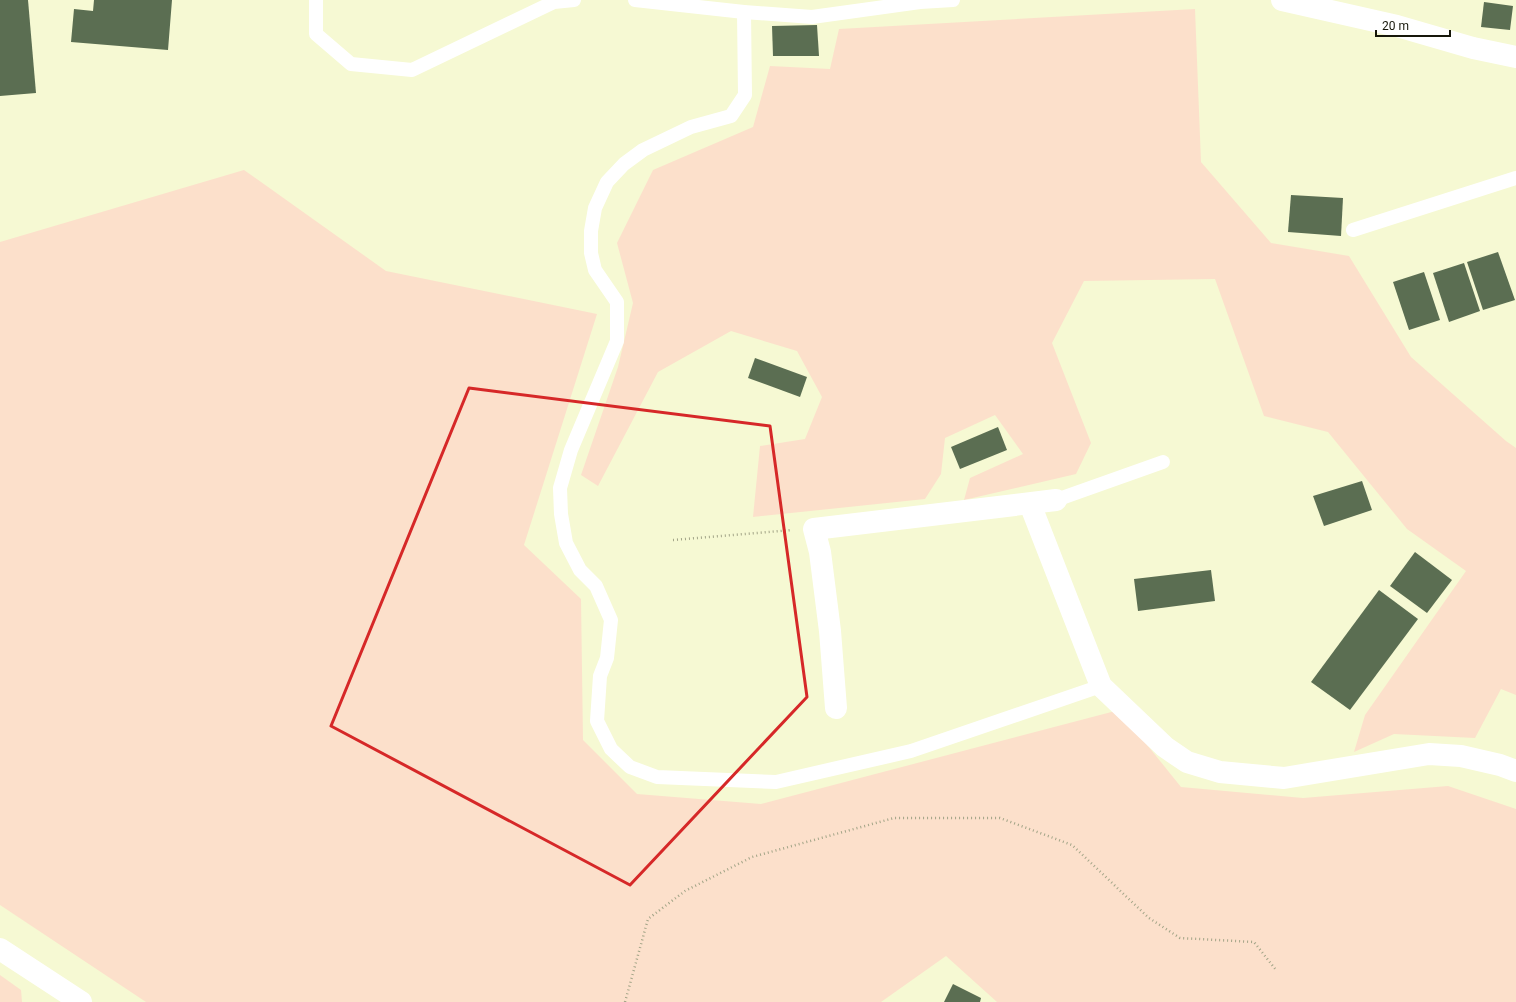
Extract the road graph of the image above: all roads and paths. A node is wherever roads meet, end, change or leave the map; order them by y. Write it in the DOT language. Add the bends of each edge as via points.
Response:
graph roads {
  1 [pos="316,0"];
  2 [pos="574,0"];
  3 [pos="635,0"];
  4 [pos="953,0"];
  5 [pos="1282,0"];
  6 [pos="744,12"];
  7 [pos="1516,56"];
  8 [pos="1516,178"];
  9 [pos="1353,230"];
  10 [pos="1163,462"];
  11 [pos="1056,500"];
  12 [pos="1030,504"];
  13 [pos="814,529"];
  14 [pos="672,540"];
  15 [pos="1101,686"];
  16 [pos="836,708"];
  17 [pos="1516,771"];
  18 [pos="0,949"];
  19 [pos="1276,970"];
  20 [pos="81,1002"];
  21 [pos="625,1002"];
  1 -- 2 [label="lane" via="316,34 351,64 412,70 554,2"];
  3 -- 6 [label="lane"];
  4 -- 6 [label="lane" via="812,17"];
  5 -- 7 [label="street" via="1397,26 1473,48"];
  6 -- 15 [label="lane" via="745,95 731,116 691,127 643,150 624,164 607,182 595,208 591,253 595,270 617,302 617,340 571,450 560,488 566,543 580,570 596,586 612,620 607,658 600,676 596,721 611,749 630,767 657,776 776,782 911,751"];
  8 -- 9 [label="lane"];
  10 -- 11 [label="lane"];
  11 -- 12 [label="street"];
  12 -- 13 [label="street"];
  12 -- 15 [label="street"];
  13 -- 14 [label="path"];
  13 -- 16 [label="street" via="820,552 830,631"];
  15 -- 17 [label="street" via="1165,747 1187,762 1220,772 1284,778 1429,754 1461,756"];
  18 -- 20 [label="street"];
  19 -- 21 [label="path" via="1254,942 1180,938 1149,918 1072,845 1000,818 894,818 752,857 685,891 648,919"];
}
